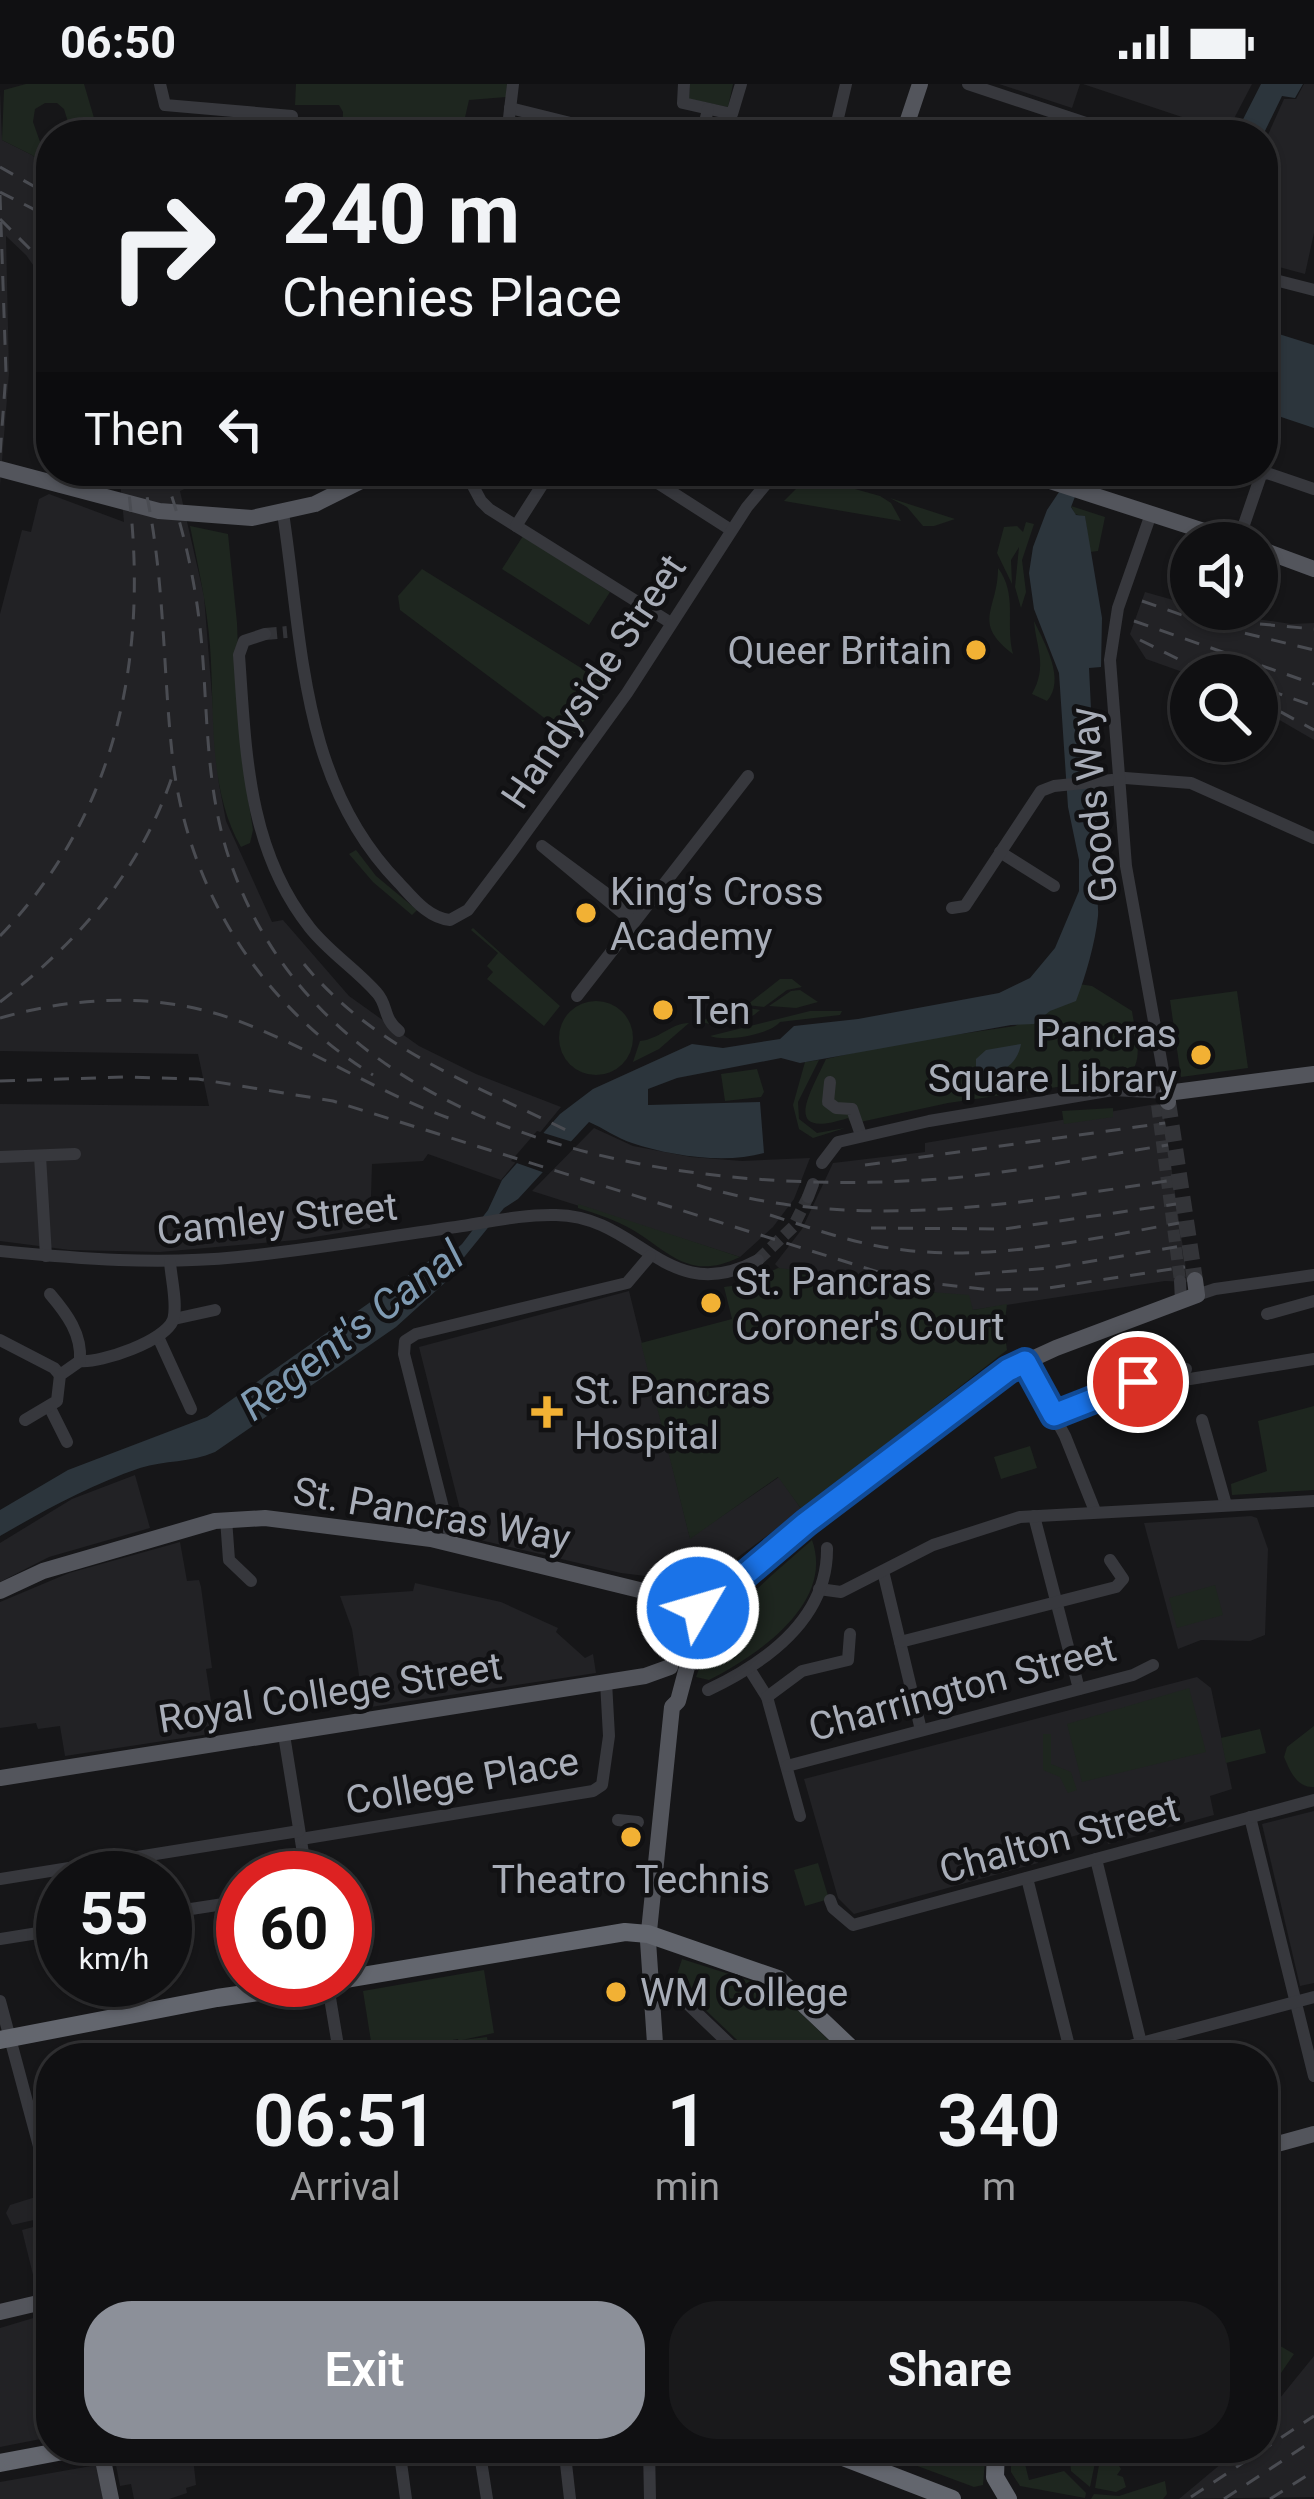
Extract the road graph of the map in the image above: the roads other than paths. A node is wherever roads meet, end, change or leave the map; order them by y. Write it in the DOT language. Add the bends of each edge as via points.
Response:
graph roads {
  1 [pos="160,84"];
  2 [pos="513,84"];
  3 [pos="684,84"];
  4 [pos="741,84"];
  5 [pos="845,84"];
  6 [pos="920,84"];
  7 [pos="968,84"];
  8 [pos="510,108"];
  9 [pos="708,109"];
  10 [pos="292,116"];
  11 [pos="509,120"];
  12 [pos="558,120"];
  13 [pos="705,120"];
  14 [pos="837,120"];
  15 [pos="908,120"];
  16 [pos="1076,120"];
  17 [pos="1314,273"];
  18 [pos="1279,281"];
  19 [pos="1312,289"];
  20 [pos="0,469"];
  21 [pos="1278,477"];
  22 [pos="36,478"];
  23 [pos="66,486"];
  24 [pos="351,486"];
  25 [pos="473,486"];
  26 [pos="539,486"];
  27 [pos="662,486"];
  28 [pos="765,486"];
  29 [pos="1066,486"];
  30 [pos="1258,486"];
  31 [pos="1314,489"];
  32 [pos="283,513"];
  33 [pos="1151,514"];
  34 [pos="1176,522"];
  35 [pos="1246,522"];
  36 [pos="510,523"];
  37 [pos="731,530"];
  38 [pos="1278,556"];
  39 [pos="1314,569"];
  40 [pos="671,623"];
  41 [pos="265,634"];
  42 [pos="748,776"];
  43 [pos="525,833"];
  44 [pos="1314,838"];
  45 [pos="1000,852"];
  46 [pos="1054,886"];
  47 [pos="952,908"];
  48 [pos="636,919"];
  49 [pos="578,996"];
  50 [pos="398,1031"];
  51 [pos="1314,1075"];
  52 [pos="830,1082"];
  53 [pos="1162,1098"];
  54 [pos="861,1135"];
  55 [pos="75,1154"];
  56 [pos="40,1156"];
  57 [pos="0,1157"];
  58 [pos="822,1163"];
  59 [pos="0,1251"];
  60 [pos="46,1256"];
  61 [pos="650,1256"];
  62 [pos="758,1260"];
  63 [pos="170,1262"];
  64 [pos="1314,1275"];
  65 [pos="1189,1289"];
  66 [pos="50,1294"];
  67 [pos="1314,1301"];
  68 [pos="215,1310"];
  69 [pos="1267,1314"];
  70 [pos="174,1319"];
  71 [pos="159,1339"];
  72 [pos="0,1340"];
  73 [pos="1314,1360"];
  74 [pos="80,1361"];
  75 [pos="1025,1362"];
  76 [pos="60,1375"];
  77 [pos="49,1406"];
  78 [pos="191,1409"];
  79 [pos="1054,1415"];
  80 [pos="25,1420"];
  81 [pos="1202,1420"];
  82 [pos="67,1442"];
  83 [pos="1314,1501"];
  84 [pos="1226,1505"];
  85 [pos="1095,1511"];
  86 [pos="1034,1516"];
  87 [pos="226,1520"];
  88 [pos="452,1543"];
  89 [pos="827,1548"];
  90 [pos="1111,1560"];
  91 [pos="883,1571"];
  92 [pos="251,1581"];
  93 [pos="819,1589"];
  94 [pos="0,1592"];
  95 [pos="1055,1601"];
  96 [pos="706,1610"];
  97 [pos="850,1634"];
  98 [pos="694,1641"];
  99 [pos="900,1642"];
  100 [pos="673,1662"];
  101 [pos="1153,1665"];
  102 [pos="750,1670"];
  103 [pos="606,1682"];
  104 [pos="1078,1689"];
  105 [pos="708,1690"];
  106 [pos="767,1696"];
  107 [pos="672,1707"];
  108 [pos="921,1730"];
  109 [pos="284,1736"];
  110 [pos="787,1766"];
  111 [pos="0,1778"];
  112 [pos="1314,1800"];
  113 [pos="800,1816"];
  114 [pos="1250,1817"];
  115 [pos="618,1820"];
  116 [pos="638,1822"];
  117 [pos="300,1835"];
  118 [pos="303,1851"];
  119 [pos="1096,1859"];
  120 [pos="1027,1878"];
  121 [pos="0,1879"];
  122 [pos="830,1900"];
  123 [pos="36,1933"];
  124 [pos="648,1934"];
  125 [pos="0,1939"];
  126 [pos="372,1974"];
  127 [pos="651,1995"];
  128 [pos="1314,1997"];
  129 [pos="216,1998"];
  130 [pos="0,2001"];
  131 [pos="1296,2001"];
  132 [pos="337,2007"];
  133 [pos="5,2038"];
  134 [pos="339,2043"];
  135 [pos="655,2043"];
  136 [pos="728,2043"];
  137 [pos="845,2043"];
  138 [pos="1068,2043"];
  139 [pos="1141,2043"];
  140 [pos="1314,2076"];
  141 [pos="1314,2134"];
  142 [pos="36,2141"];
  143 [pos="1278,2144"];
  144 [pos="36,2304"];
  145 [pos="0,2312"];
  146 [pos="36,2457"];
  147 [pos="104,2463"];
  148 [pos="400,2463"];
  149 [pos="481,2463"];
  150 [pos="566,2463"];
  151 [pos="649,2463"];
  152 [pos="859,2463"];
  153 [pos="996,2463"];
  154 [pos="0,2464"];
  155 [pos="402,2493"];
  156 [pos="997,2494"];
  157 [pos="111,2499"];
  158 [pos="487,2499"];
  159 [pos="570,2499"];
  160 [pos="650,2499"];
  161 [pos="952,2499"];
  1 -- 10 [label="street" via="165,105"];
  2 -- 8 [label="street"];
  3 -- 9 [label="street" via="681,101"];
  4 -- 9 [label="street" via="732,114"];
  5 -- 14 [label="street"];
  6 -- 15 [label="main road"];
  7 -- 16 [label="street"];
  8 -- 11 [label="street"];
  8 -- 12 [label="street"];
  9 -- 13 [label="street"];
  17 -- 19 [label="street"];
  18 -- 19 [label="street"];
  20 -- 22 [label="main road"];
  21 -- 31 [label="street"];
  23 -- 32 [label="main road" via="172,513"];
  24 -- 32 [label="main road"];
  25 -- 36 [label="street"];
  26 -- 36 [label="street"];
  27 -- 37 [label="street"];
  28 -- 37 [label="street, Handyside Street"];
  29 -- 33 [label="main road"];
  30 -- 35 [label="street"];
  32 -- 43 [label="street, Handyside Street" via="293,631 313,728 345,812 376,859 434,916 453,920"];
  33 -- 34 [label="main road"];
  33 -- 53 [label="street, Goods Way" via="1114,620 1111,679 1126,866"];
  36 -- 40 [label="street"];
  37 -- 40 [label="street, Handyside Street"];
  38 -- 39 [label="main road"];
  40 -- 43 [label="street, Handyside Street"];
  41 -- 50 [label="street" via="244,641 238,655 261,837 305,923 380,996"];
  42 -- 48 [label="street"];
  43 -- 48 [label="street"];
  44 -- 45 [label="street" via="1191,783 1113,780 1059,785 1036,796"];
  45 -- 46 [label="street"];
  45 -- 47 [label="street" via="964,908"];
  48 -- 49 [label="street"];
  51 -- 53 [label="main road"];
  52 -- 54 [label="street" via="827,1102 852,1109"];
  53 -- 54 [label="street" via="1147,1089 1113,1090"];
  54 -- 58 [label="street" via="834,1144"];
  55 -- 56 [label="street"];
  56 -- 57 [label="street"];
  56 -- 60 [label="street"];
  59 -- 60 [label="street, Camley Street"];
  60 -- 63 [label="street, Camley Street"];
  61 -- 62 [label="street, Camley Street" via="699,1276"];
  61 -- 63 [label="street, Camley Street" via="617,1231 550,1214"];
  61 -- 88 [label="street" via="627,1283 405,1340"];
  63 -- 70 [label="street"];
  64 -- 65 [label="street"];
  65 -- 75 [label="main road"];
  66 -- 74 [label="street" via="81,1344"];
  67 -- 69 [label="street"];
  68 -- 70 [label="street"];
  70 -- 71 [label="street"];
  71 -- 74 [label="street"];
  71 -- 78 [label="street"];
  72 -- 76 [label="street"];
  73 -- 79 [label="street" via="1173,1370"];
  74 -- 76 [label="street"];
  75 -- 79 [label="street"];
  75 -- 96 [label="main road" via="859,1482"];
  76 -- 77 [label="street"];
  77 -- 80 [label="street"];
  77 -- 82 [label="street"];
  79 -- 85 [label="street"];
  81 -- 84 [label="street"];
  83 -- 84 [label="street"];
  84 -- 85 [label="street"];
  85 -- 86 [label="street"];
  86 -- 91 [label="street" via="933,1545"];
  86 -- 95 [label="street"];
  87 -- 88 [label="main road, St. Pancras Way" via="310,1522"];
  87 -- 92 [label="street" via="229,1561"];
  87 -- 94 [label="main road, St. Pancras Way" via="43,1571"];
  88 -- 96 [label="main road, St. Pancras Way"];
  89 -- 93 [label="street"];
  90 -- 95 [label="street" via="1123,1579 1116,1587"];
  91 -- 93 [label="street" via="841,1592"];
  91 -- 99 [label="street"];
  93 -- 102 [label="street" via="786,1642"];
  95 -- 99 [label="street"];
  95 -- 104 [label="street"];
  96 -- 98 [label="main road"];
  96 -- 100 [label="main road" via="689,1620"];
  97 -- 106 [label="street" via="848,1660 802,1671"];
  98 -- 100 [label="main road"];
  98 -- 107 [label="main road"];
  99 -- 108 [label="street"];
  100 -- 103 [label="main road, Royal College Street"];
  100 -- 107 [label="main road"];
  101 -- 104 [label="street, Charrington Street"];
  102 -- 105 [label="street"];
  102 -- 106 [label="street"];
  103 -- 109 [label="main road, Royal College Street"];
  103 -- 117 [label="street, College Place" via="607,1767 592,1791"];
  104 -- 108 [label="street, Charrington Street"];
  106 -- 110 [label="street"];
  107 -- 124 [label="main road"];
  108 -- 110 [label="street, Charrington Street"];
  109 -- 111 [label="main road, Royal College Street"];
  109 -- 117 [label="street"];
  110 -- 113 [label="street"];
  112 -- 114 [label="street, Chalton Street"];
  114 -- 119 [label="street, Chalton Street"];
  114 -- 131 [label="street"];
  115 -- 116 [label="street"];
  117 -- 118 [label="street"];
  117 -- 121 [label="street, College Place"];
  119 -- 120 [label="street, Chalton Street"];
  119 -- 139 [label="street"];
  120 -- 122 [label="street, Chalton Street" via="853,1925"];
  120 -- 138 [label="street"];
  123 -- 125 [label="street"];
  124 -- 126 [label="highway"];
  124 -- 127 [label="main road"];
  124 -- 137 [label="highway" via="778,1979"];
  127 -- 135 [label="main road"];
  127 -- 136 [label="street" via="671,1989"];
  128 -- 131 [label="street"];
  129 -- 133 [label="highway"];
  130 -- 133 [label="street"];
  131 -- 139 [label="street"];
  131 -- 140 [label="street"];
  132 -- 134 [label="street"];
  133 -- 142 [label="street"];
  141 -- 143 [label="main road"];
  144 -- 145 [label="main road"];
  146 -- 154 [label="highway"];
  147 -- 157 [label="main road"];
  148 -- 155 [label="street"];
  149 -- 158 [label="street"];
  150 -- 159 [label="street"];
  151 -- 160 [label="street"];
  152 -- 161 [label="highway"];
  153 -- 156 [label="highway"];
}
